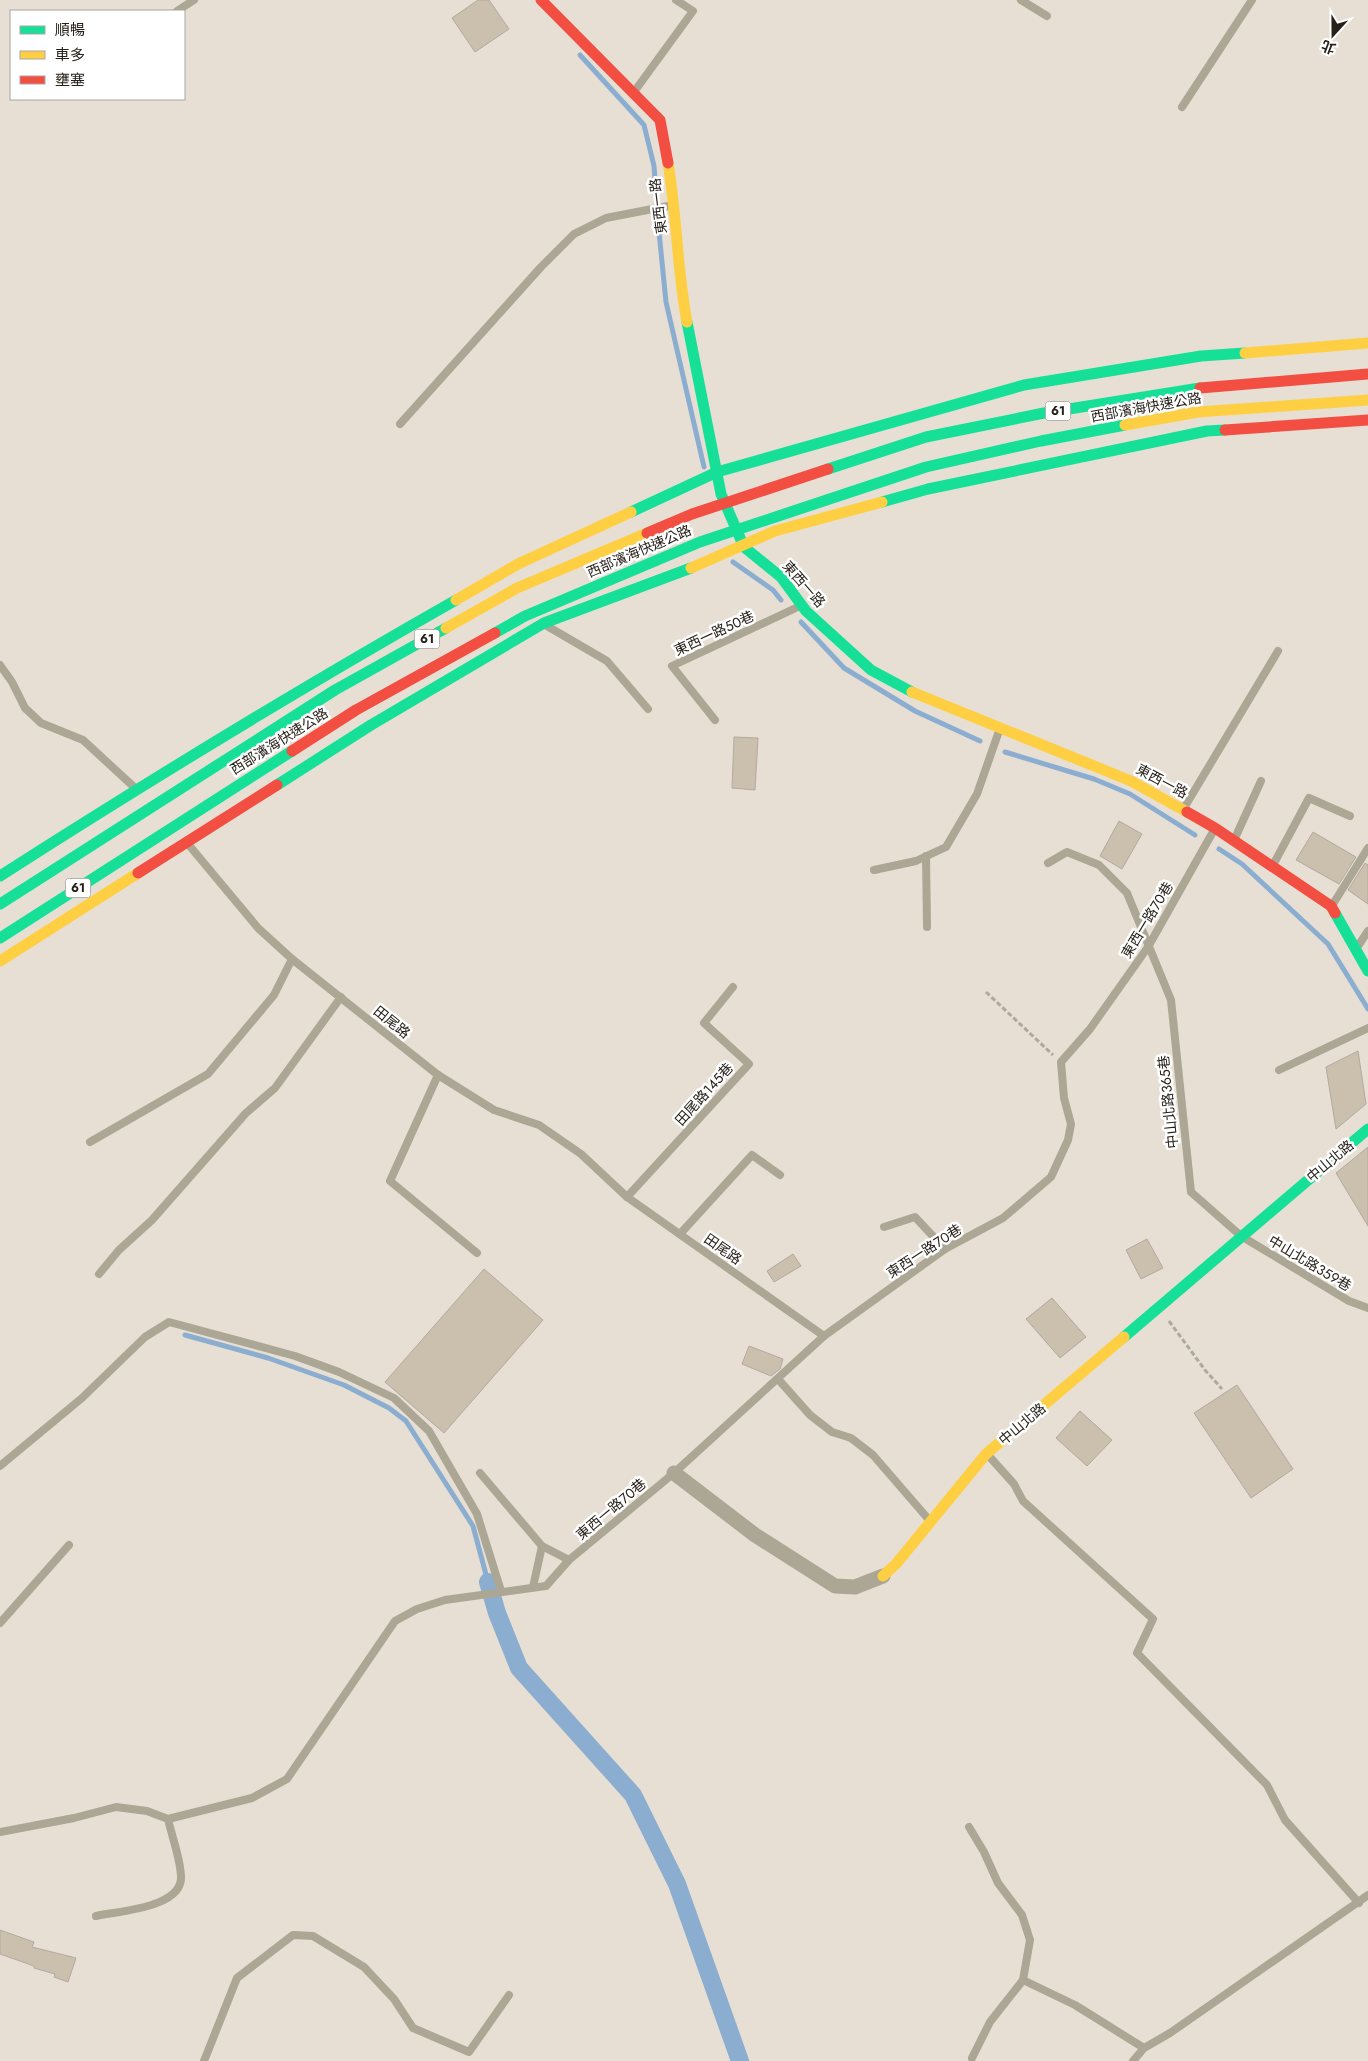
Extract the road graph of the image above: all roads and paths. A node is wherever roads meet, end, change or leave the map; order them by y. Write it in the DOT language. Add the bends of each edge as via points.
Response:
graph roads {
  1 [pos="194,0"];
  2 [pos="541,0"];
  3 [pos="676,0"];
  4 [pos="1021,0"];
  5 [pos="1252,0"];
  6 [pos="179,10"];
  7 [pos="1047,16"];
  8 [pos="634,92"];
  9 [pos="1182,107"];
  10 [pos="675,204"];
  11 [pos="1368,343"];
  12 [pos="1368,374"];
  13 [pos="1368,400"];
  14 [pos="1368,420"];
  15 [pos="400,424"];
  16 [pos="717,472"];
  17 [pos="744,547"];
  18 [pos="802,605"];
  19 [pos="544,623"];
  20 [pos="1278,651"];
  21 [pos="0,665"];
  22 [pos="648,710"];
  23 [pos="715,720"];
  24 [pos="999,730"];
  25 [pos="1261,781"];
  26 [pos="139,792"];
  27 [pos="148,802"];
  28 [pos="1184,809"];
  29 [pos="161,816"];
  30 [pos="1350,816"];
  31 [pos="168,822"];
  32 [pos="1216,828"];
  33 [pos="1233,841"];
  34 [pos="186,843"];
  35 [pos="1368,848"];
  36 [pos="926,856"];
  37 [pos="1048,863"];
  38 [pos="1272,866"];
  39 [pos="874,870"];
  40 [pos="0,876"];
  41 [pos="0,904"];
  42 [pos="1332,906"];
  43 [pos="927,927"];
  44 [pos="1368,931"];
  45 [pos="0,938"];
  46 [pos="1148,947"];
  47 [pos="1357,948"];
  48 [pos="292,959"];
  49 [pos="0,961"];
  50 [pos="1368,971"];
  51 [pos="733,988"];
  52 [pos="986,992"];
  53 [pos="341,997"];
  54 [pos="1368,1028"];
  55 [pos="1061,1062"];
  56 [pos="1279,1070"];
  57 [pos="438,1075"];
  58 [pos="1368,1129"];
  59 [pos="90,1142"];
  60 [pos="780,1175"];
  61 [pos="627,1197"];
  62 [pos="884,1227"];
  63 [pos="680,1234"];
  64 [pos="1241,1236"];
  65 [pos="945,1249"];
  66 [pos="477,1253"];
  67 [pos="98,1274"];
  68 [pos="1158,1306"];
  69 [pos="1368,1308"];
  70 [pos="824,1336"];
  71 [pos="778,1380"];
  72 [pos="1222,1389"];
  73 [pos="986,1454"];
  74 [pos="0,1466"];
  75 [pos="480,1473"];
  76 [pos="674,1473"];
  77 [pos="931,1522"];
  78 [pos="69,1545"];
  79 [pos="542,1546"];
  80 [pos="570,1560"];
  81 [pos="883,1576"];
  82 [pos="533,1587"];
  83 [pos="502,1591"];
  84 [pos="0,1623"];
  85 [pos="168,1819"];
  86 [pos="969,1828"];
  87 [pos="0,1832"];
  88 [pos="1368,1896"];
  89 [pos="1359,1903"];
  90 [pos="96,1916"];
  91 [pos="1023,1980"];
  92 [pos="509,1995"];
  93 [pos="1144,2048"];
  94 [pos="972,2058"];
  95 [pos="204,2061"];
  96 [pos="1133,2061"];
  1 -- 6 [label="lane"];
  2 -- 8 [label="main road, 東西一路"];
  3 -- 8 [label="lane" via="693,11"];
  4 -- 7 [label="lane"];
  5 -- 9 [label="lane"];
  8 -- 10 [label="main road, 東西一路" via="660,120"];
  10 -- 15 [label="lane" via="606,218 574,234"];
  10 -- 16 [label="main road, 東西一路" via="682,297"];
  11 -- 16 [label="main road" via="1201,356 1024,385"];
  12 -- 41 [label="main road, 西部濱海快速公路 / 61" via="1203,387 1044,413 926,437 692,514 517,588 335,690"];
  13 -- 45 [label="main road, 西部濱海快速公路 / 61" via="1198,412 1041,441 926,466 700,542 525,616 356,710"];
  14 -- 17 [label="main road" via="1207,431 1129,446 928,489 775,531"];
  16 -- 17 [label="main road, 東西一路" via="721,494"];
  16 -- 26 [label="main road" via="518,564 336,668"];
  17 -- 18 [label="main road, 東西一路" via="781,577"];
  17 -- 19 [label="main road"];
  18 -- 23 [label="lane, 東西一路50巷" via="672,666"];
  18 -- 24 [label="main road, 東西一路" via="871,670 928,700"];
  19 -- 22 [label="lane" via="607,661"];
  19 -- 34 [label="main road" via="371,724"];
  20 -- 28 [label="lane"];
  21 -- 26 [label="lane" via="25,708 41,723 83,740"];
  24 -- 28 [label="main road, 東西一路" via="1131,781"];
  24 -- 36 [label="lane" via="976,794 962,820 946,847"];
  25 -- 33 [label="lane"];
  26 -- 40 [label="main road"];
  27 -- 29 [label="lane"];
  28 -- 32 [label="main road, 東西一路"];
  30 -- 38 [label="lane" via="1310,798"];
  31 -- 34 [label="lane, 田尾路"];
  32 -- 33 [label="main road, 東西一路"];
  32 -- 46 [label="lane, 東西一路70巷"];
  33 -- 38 [label="main road, 東西一路"];
  34 -- 48 [label="lane, 田尾路" via="258,928"];
  34 -- 49 [label="main road"];
  35 -- 42 [label="lane"];
  36 -- 39 [label="lane"];
  36 -- 43 [label="lane"];
  37 -- 46 [label="lane, 中山北路365巷" via="1067,852 1099,865 1127,893"];
  38 -- 42 [label="main road, 東西一路"];
  42 -- 47 [label="main road, 東西一路"];
  44 -- 47 [label="lane"];
  46 -- 55 [label="lane, 東西一路70巷" via="1090,1029"];
  46 -- 64 [label="lane, 中山北路365巷" via="1171,1000 1191,1192"];
  47 -- 50 [label="main road, 東西一路"];
  48 -- 53 [label="lane, 田尾路"];
  48 -- 59 [label="lane" via="274,995 208,1074"];
  51 -- 61 [label="lane, 田尾路145巷" via="704,1023 748,1064"];
  52 -- 55 [label="path"];
  53 -- 57 [label="lane, 田尾路"];
  53 -- 67 [label="lane" via="275,1088 246,1113 152,1220"];
  54 -- 56 [label="lane"];
  55 -- 65 [label="lane, 東西一路70巷" via="1064,1098 1071,1124 1068,1140 1051,1177 1003,1218"];
  57 -- 61 [label="lane, 田尾路" via="494,1110 539,1124 581,1154"];
  57 -- 66 [label="lane" via="390,1181"];
  58 -- 64 [label="main road, 中山北路"];
  60 -- 63 [label="lane" via="752,1156"];
  61 -- 63 [label="lane, 田尾路"];
  62 -- 65 [label="lane" via="914,1217"];
  63 -- 70 [label="lane, 田尾路"];
  64 -- 68 [label="main road, 中山北路"];
  64 -- 69 [label="lane, 中山北路359巷" via="1349,1301"];
  65 -- 70 [label="lane, 東西一路70巷"];
  68 -- 72 [label="path"];
  68 -- 73 [label="main road, 中山北路"];
  70 -- 71 [label="lane, 東西一路70巷"];
  71 -- 76 [label="lane, 東西一路70巷"];
  71 -- 77 [label="lane" via="810,1416 832,1432 851,1438 873,1456"];
  73 -- 77 [label="main road, 中山北路"];
  73 -- 89 [label="lane" via="1014,1484 1023,1501 1153,1618 1136,1653 1267,1786 1285,1820"];
  74 -- 83 [label="lane" via="82,1398 145,1337 169,1322 295,1356 394,1398 429,1431 477,1514"];
  75 -- 79 [label="lane"];
  76 -- 80 [label="lane, 東西一路70巷"];
  76 -- 81 [label="street, 中山北路" via="755,1535 835,1586 855,1587"];
  77 -- 81 [label="main road, 中山北路"];
  78 -- 84 [label="lane"];
  79 -- 80 [label="lane"];
  79 -- 82 [label="lane"];
  80 -- 82 [label="lane, 東西一路70巷" via="546,1586"];
  82 -- 83 [label="lane, 東西一路70巷"];
  83 -- 85 [label="lane, 東西一路70巷" via="444,1600 394,1621 287,1779 252,1798"];
  85 -- 87 [label="lane" via="147,1811 116,1807"];
  85 -- 90 [label="lane" via="181,1878 176,1891 162,1903"];
  86 -- 91 [label="lane" via="998,1882 1022,1915 1030,1940"];
  88 -- 89 [label="lane"];
  89 -- 93 [label="lane"];
  91 -- 93 [label="lane" via="1075,2006"];
  91 -- 94 [label="lane" via="990,2022"];
  92 -- 95 [label="lane" via="468,2052 413,2028 394,1999 364,1966 313,1936 294,1935 237,1978"];
  93 -- 96 [label="lane"];
}
